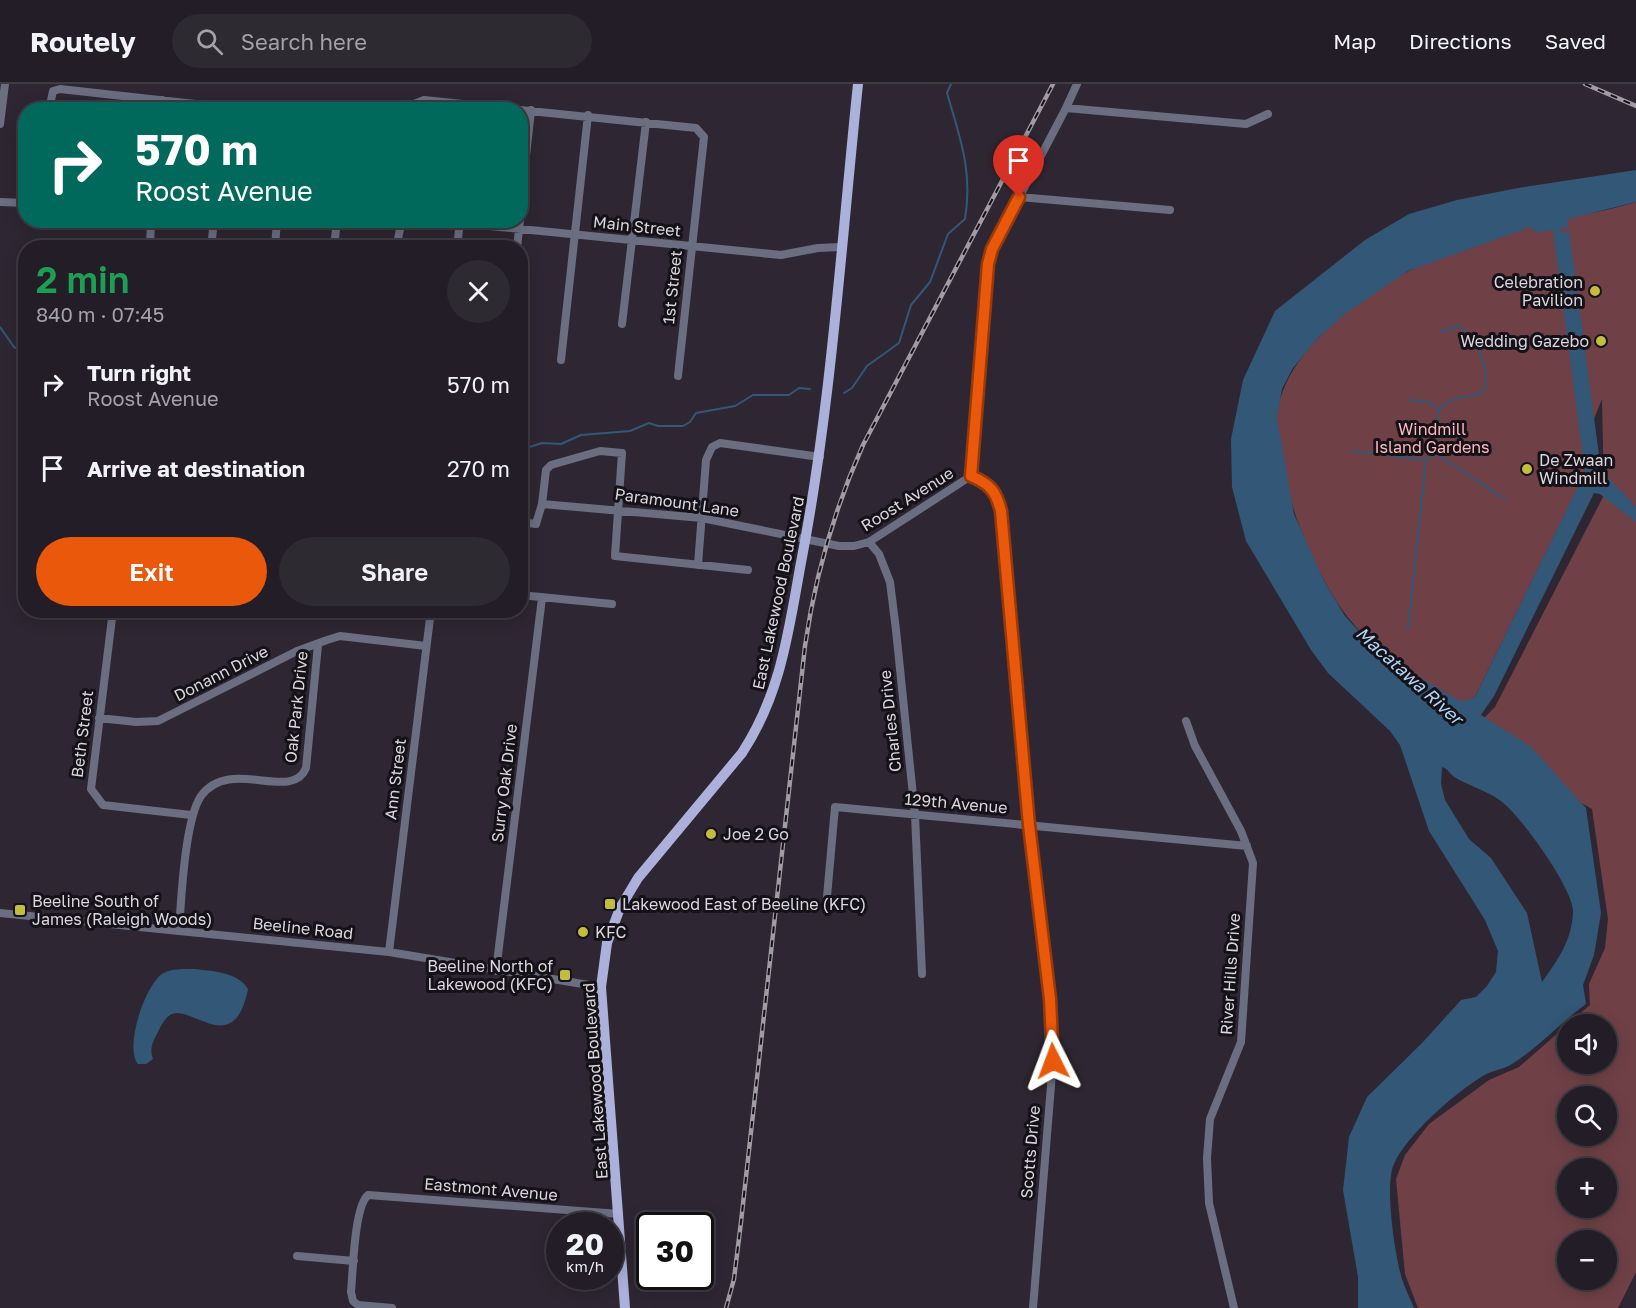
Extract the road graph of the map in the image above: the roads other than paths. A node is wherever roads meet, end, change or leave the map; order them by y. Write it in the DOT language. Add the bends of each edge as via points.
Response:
graph roads {
  1 [pos="5,84"];
  2 [pos="858,84"];
  3 [pos="1077,84"];
  4 [pos="162,100"];
  5 [pos="50,102"];
  6 [pos="176,102"];
  7 [pos="419,102"];
  8 [pos="436,102"];
  9 [pos="1066,108"];
  10 [pos="531,110"];
  11 [pos="588,114"];
  12 [pos="1268,114"];
  13 [pos="646,122"];
  14 [pos="0,124"];
  15 [pos="528,138"];
  16 [pos="1019,197"];
  17 [pos="0,202"];
  18 [pos="18,203"];
  19 [pos="1170,210"];
  20 [pos="528,226"];
  21 [pos="576,234"];
  22 [pos="633,241"];
  23 [pos="691,246"];
  24 [pos="841,247"];
  25 [pos="622,324"];
  26 [pos="561,360"];
  27 [pos="678,376"];
  28 [pos="820,457"];
  29 [pos="971,476"];
  30 [pos="542,504"];
  31 [pos="619,509"];
  32 [pos="702,518"];
  33 [pos="528,523"];
  34 [pos="806,539"];
  35 [pos="869,542"];
  36 [pos="698,565"];
  37 [pos="748,570"];
  38 [pos="528,596"];
  39 [pos="542,598"];
  40 [pos="612,604"];
  41 [pos="112,618"];
  42 [pos="430,618"];
  43 [pos="318,645"];
  44 [pos="426,646"];
  45 [pos="99,718"];
  46 [pos="1186,721"];
  47 [pos="915,814"];
  48 [pos="191,815"];
  49 [pos="1029,825"];
  50 [pos="1247,846"];
  51 [pos="826,908"];
  52 [pos="0,914"];
  53 [pos="179,931"];
  54 [pos="389,952"];
  55 [pos="496,971"];
  56 [pos="922,974"];
  57 [pos="601,987"];
  58 [pos="593,1212"];
  59 [pos="618,1212"];
  60 [pos="297,1256"];
  61 [pos="354,1261"];
  62 [pos="624,1290"];
  63 [pos="392,1308"];
  64 [pos="625,1308"];
  65 [pos="1032,1308"];
  66 [pos="1234,1308"];
  1 -- 14 [label="street"];
  2 -- 24 [label="main road, East Lakewood Boulevard"];
  3 -- 9 [label="street, Roost Avenue"];
  4 -- 5 [label="street" via="60,89 53,91"];
  4 -- 6 [label="street"];
  7 -- 8 [label="street"];
  9 -- 12 [label="street" via="1246,124"];
  9 -- 16 [label="street, Roost Avenue"];
  10 -- 11 [label="street"];
  10 -- 15 [label="street"];
  11 -- 13 [label="street"];
  11 -- 21 [label="street"];
  13 -- 22 [label="street"];
  13 -- 23 [label="street, 1st Street" via="696,128 704,137"];
  16 -- 19 [label="street"];
  16 -- 29 [label="street, Roost Avenue" via="988,264"];
  17 -- 18 [label="street"];
  20 -- 21 [label="street, Main Street"];
  21 -- 22 [label="street, Main Street"];
  21 -- 26 [label="street"];
  22 -- 23 [label="street, Main Street"];
  22 -- 25 [label="street"];
  23 -- 24 [label="street, Main Street" via="781,255"];
  23 -- 27 [label="street, 1st Street"];
  24 -- 28 [label="main road, East Lakewood Boulevard"];
  28 -- 32 [label="street" via="720,443 712,447 706,460"];
  28 -- 34 [label="main road, East Lakewood Boulevard"];
  29 -- 35 [label="street, Roost Avenue"];
  29 -- 49 [label="street, Scotts Drive" via="997,493 1001,511"];
  30 -- 31 [label="street, Paramount Lane"];
  30 -- 31 [label="street" via="546,470 551,465 600,452 622,453"];
  30 -- 33 [label="street" via="536,524"];
  31 -- 32 [label="street, Paramount Lane"];
  31 -- 36 [label="street" via="615,556"];
  32 -- 34 [label="street, Paramount Lane"];
  32 -- 36 [label="street"];
  34 -- 35 [label="street, Roost Avenue" via="839,546"];
  34 -- 57 [label="main road, East Lakewood Boulevard" via="778,679 764,716 742,753 638,878 620,908 607,943"];
  35 -- 47 [label="street, Charles Drive" via="879,554 890,582"];
  36 -- 37 [label="street"];
  38 -- 39 [label="street"];
  39 -- 40 [label="street"];
  39 -- 55 [label="street, Surry Oak Drive"];
  41 -- 45 [label="street, Beth Street"];
  42 -- 44 [label="street, Ann Street"];
  43 -- 44 [label="street, Donann Drive" via="340,636"];
  43 -- 45 [label="street, Donann Drive" via="297,651 158,721"];
  43 -- 48 [label="street, Oak Park Drive" via="303,776 293,782 218,780 201,797"];
  44 -- 54 [label="street, Ann Street"];
  45 -- 48 [label="street, Beth Street" via="91,778 95,798 103,805"];
  46 -- 50 [label="street, River Hills Drive"];
  47 -- 49 [label="street, 129th Avenue"];
  47 -- 51 [label="street, 129th Avenue" via="835,807"];
  47 -- 56 [label="street, Charles Drive"];
  48 -- 53 [label="street, Oak Park Drive"];
  49 -- 50 [label="street, 129th Avenue"];
  49 -- 65 [label="street, Scotts Drive" via="1050,999 1053,1061"];
  50 -- 66 [label="street, River Hills Drive" via="1253,872 1244,1020 1241,1042 1210,1119 1206,1158 1209,1203"];
  52 -- 53 [label="street, Beeline Road"];
  53 -- 54 [label="street, Beeline Road"];
  54 -- 55 [label="street, Beeline Road"];
  55 -- 57 [label="street, Beeline Road"];
  57 -- 59 [label="main road, East Lakewood Boulevard"];
  58 -- 61 [label="street, Eastmont Avenue" via="372,1194 363,1200"];
  60 -- 61 [label="street"];
  61 -- 63 [label="street" via="353,1301 358,1305"];
  62 -- 64 [label="main road, East Lakewood Boulevard"];
}
